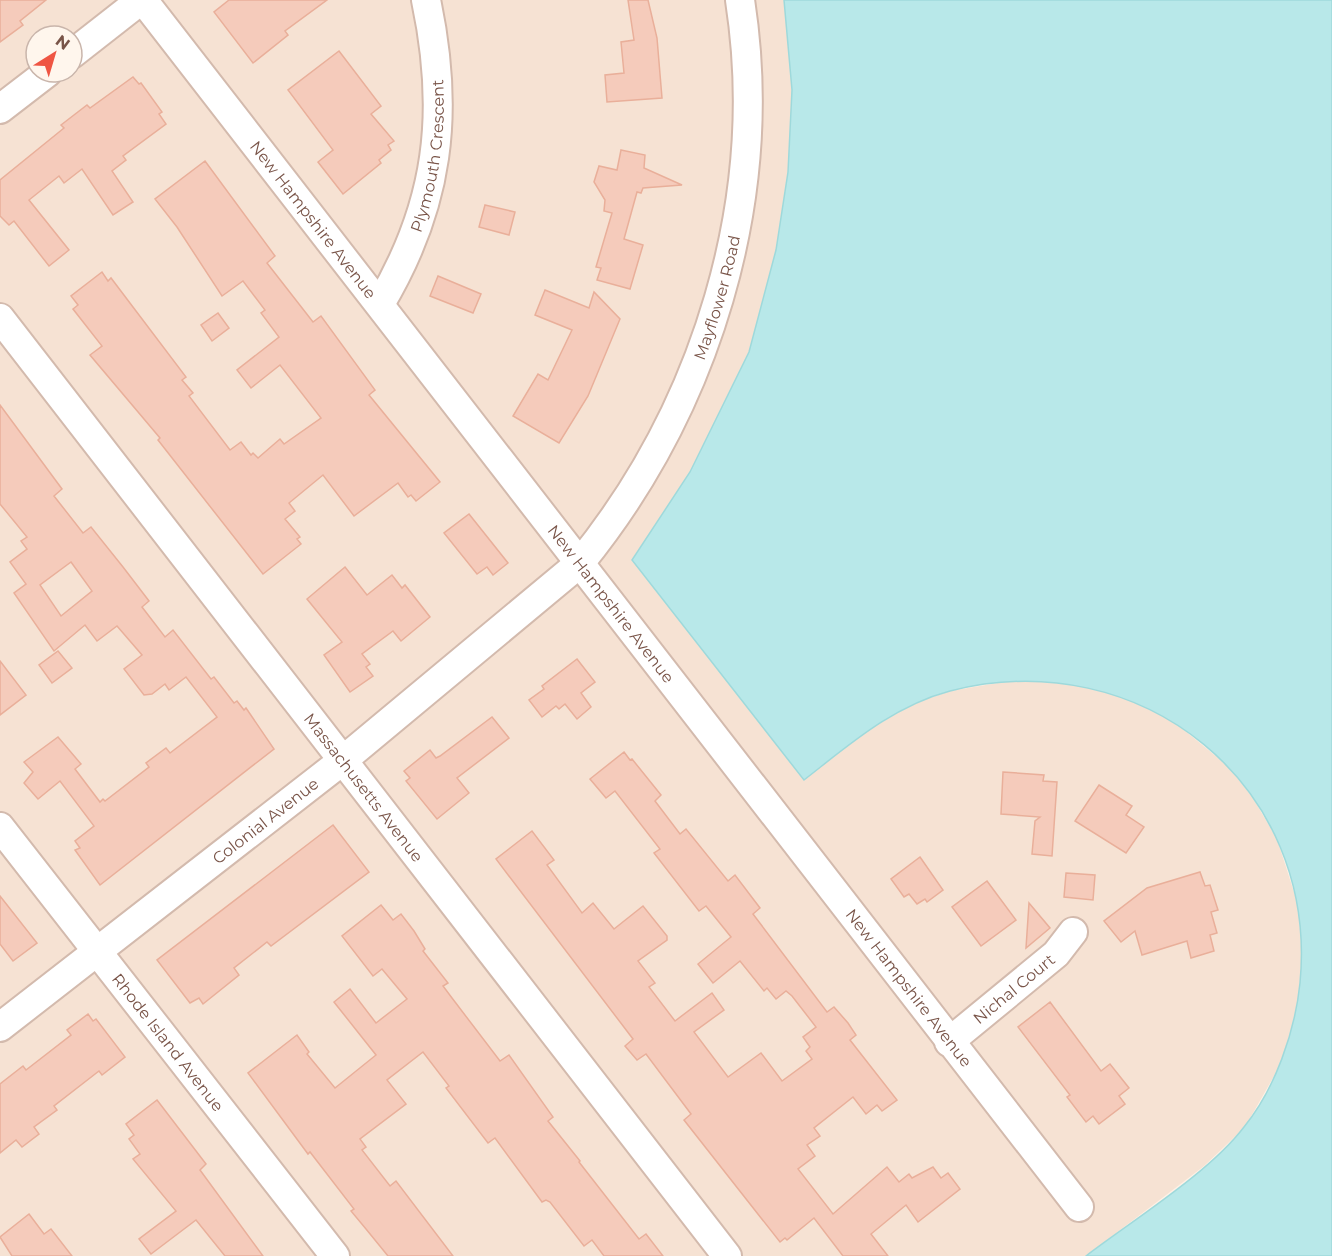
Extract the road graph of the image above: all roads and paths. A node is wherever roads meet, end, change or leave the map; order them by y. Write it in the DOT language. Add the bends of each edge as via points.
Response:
graph roads {
  1 [pos="142,0"];
  2 [pos="426,0"];
  3 [pos="740,0"];
  4 [pos="84,45"];
  5 [pos="32,84"];
  6 [pos="0,109"];
  7 [pos="380,304"];
  8 [pos="0,318"];
  9 [pos="580,563"];
  10 [pos="342,761"];
  11 [pos="0,827"];
  12 [pos="1073,932"];
  13 [pos="98,952"];
  14 [pos="0,1027"];
  15 [pos="950,1042"];
  16 [pos="1079,1207"];
  17 [pos="335,1256"];
  18 [pos="727,1256"];
  1 -- 4 [label="street"];
  1 -- 7 [label="street, New Hampshire Avenue"];
  2 -- 7 [label="street, Plymouth Crescent" via="438,71 434,158 418,227 403,265"];
  3 -- 9 [label="street, Mayflower Road" via="747,75 746,144 736,226 721,292 676,415 640,481"];
  5 -- 6 [label="street"];
  7 -- 9 [label="street, New Hampshire Avenue"];
  8 -- 10 [label="street, Massachusetts Avenue"];
  9 -- 10 [label="street, Colonial Avenue"];
  9 -- 15 [label="street, New Hampshire Avenue"];
  10 -- 13 [label="street, Colonial Avenue"];
  10 -- 18 [label="street, Massachusetts Avenue"];
  11 -- 13 [label="street, Rhode Island Avenue"];
  12 -- 15 [label="street, Nichal Court" via="1056,954"];
  13 -- 14 [label="street, Colonial Avenue"];
  13 -- 17 [label="street, Rhode Island Avenue"];
  15 -- 16 [label="street, New Hampshire Avenue"];
}
